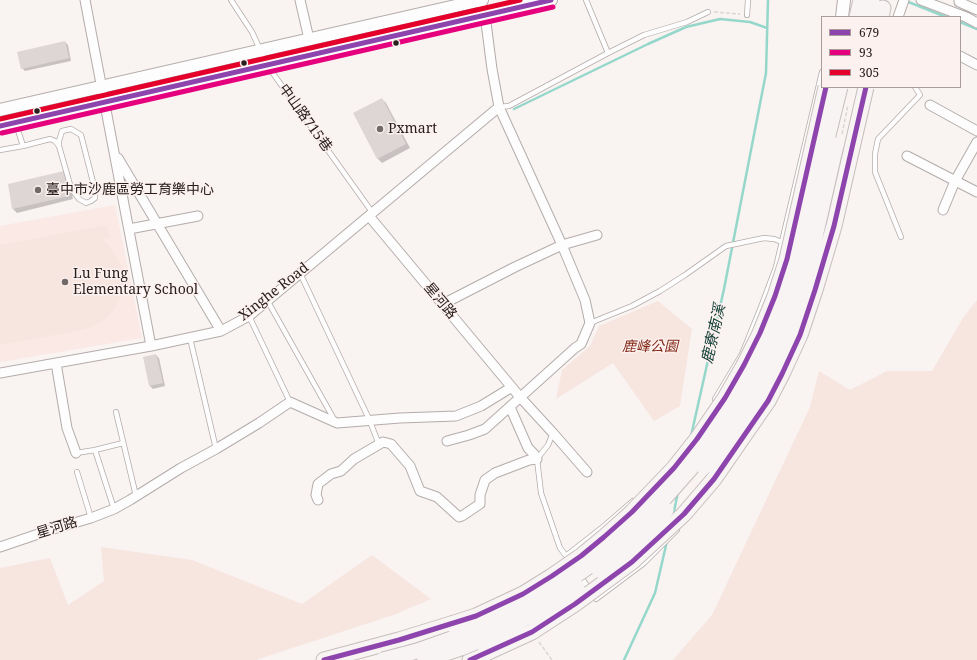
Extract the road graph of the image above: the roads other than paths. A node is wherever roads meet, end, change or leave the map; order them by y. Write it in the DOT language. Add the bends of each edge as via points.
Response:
graph roads {
  1 [pos="85,0"];
  2 [pos="231,0"];
  3 [pos="300,0"];
  4 [pos="479,0"];
  5 [pos="551,0"];
  6 [pos="586,0"];
  7 [pos="748,0"];
  8 [pos="844,0"];
  9 [pos="861,0"];
  10 [pos="904,0"];
  11 [pos="922,0"];
  12 [pos="959,0"];
  13 [pos="881,8"];
  14 [pos="977,10"];
  15 [pos="708,12"];
  16 [pos="485,15"];
  17 [pos="747,15"];
  18 [pos="836,16"];
  19 [pos="842,16"];
  20 [pos="857,16"];
  21 [pos="869,16"];
  22 [pos="898,16"];
  23 [pos="977,23"];
  24 [pos="309,39"];
  25 [pos="260,51"];
  26 [pos="608,52"];
  27 [pos="961,57"];
  28 [pos="267,65"];
  29 [pos="977,65"];
  30 [pos="821,76"];
  31 [pos="102,86"];
  32 [pos="826,88"];
  33 [pos="840,88"];
  34 [pos="850,88"];
  35 [pos="916,88"];
  36 [pos="867,94"];
  37 [pos="105,102"];
  38 [pos="930,105"];
  39 [pos="499,106"];
  40 [pos="0,110"];
  41 [pos="15,122"];
  42 [pos="0,126"];
  43 [pos="977,131"];
  44 [pos="977,142"];
  45 [pos="23,146"];
  46 [pos="59,146"];
  47 [pos="0,150"];
  48 [pos="115,153"];
  49 [pos="907,156"];
  50 [pos="955,181"];
  51 [pos="977,192"];
  52 [pos="944,210"];
  53 [pos="371,214"];
  54 [pos="198,216"];
  55 [pos="157,224"];
  56 [pos="129,229"];
  57 [pos="597,235"];
  58 [pos="901,237"];
  59 [pos="782,242"];
  60 [pos="562,245"];
  61 [pos="300,272"];
  62 [pos="267,300"];
  63 [pos="443,304"];
  64 [pos="249,316"];
  65 [pos="811,320"];
  66 [pos="590,323"];
  67 [pos="808,327"];
  68 [pos="221,331"];
  69 [pos="190,337"];
  70 [pos="151,346"];
  71 [pos="800,347"];
  72 [pos="56,364"];
  73 [pos="0,373"];
  74 [pos="512,387"];
  75 [pos="520,397"];
  76 [pos="290,402"];
  77 [pos="712,404"];
  78 [pos="510,407"];
  79 [pos="116,412"];
  80 [pos="369,420"];
  81 [pos="337,423"];
  82 [pos="553,433"];
  83 [pos="447,441"];
  84 [pos="383,442"];
  85 [pos="687,442"];
  86 [pos="123,443"];
  87 [pos="216,449"];
  88 [pos="95,450"];
  89 [pos="76,453"];
  90 [pos="678,455"];
  91 [pos="537,459"];
  92 [pos="77,472"];
  93 [pos="587,472"];
  94 [pos="726,472"];
  95 [pos="712,489"];
  96 [pos="640,495"];
  97 [pos="136,496"];
  98 [pos="318,500"];
  99 [pos="114,509"];
  100 [pos="91,518"];
  101 [pos="684,524"];
  102 [pos="0,547"];
  103 [pos="566,555"];
  104 [pos="477,657"];
  105 [pos="324,660"];
  106 [pos="383,660"];
  107 [pos="425,660"];
  1 -- 31 [label="street"];
  2 -- 25 [label="lane, 中山路715巷" via="252,32"];
  3 -- 24 [label="street"];
  4 -- 16 [label="street"];
  4 -- 24 [label="street"];
  5 -- 16 [label="street"];
  6 -- 26 [label="lane"];
  7 -- 17 [label="lane"];
  8 -- 18 [label="lane"];
  8 -- 19 [label="street"];
  9 -- 20 [label="main road"];
  10 -- 22 [label="street"];
  11 -- 23 [label="street"];
  12 -- 14 [label="street"];
  13 -- 21 [label="main road"];
  15 -- 26 [label="lane" via="687,22 644,35"];
  16 -- 28 [label="street"];
  16 -- 39 [label="street"];
  24 -- 25 [label="street"];
  25 -- 28 [label="lane, 中山路715巷"];
  25 -- 31 [label="street"];
  26 -- 39 [label="lane" via="509,106"];
  27 -- 29 [label="street"];
  28 -- 37 [label="street"];
  28 -- 53 [label="lane, 中山路715巷"];
  30 -- 59 [label="lane"];
  31 -- 37 [label="street"];
  31 -- 40 [label="street"];
  32 -- 105 [label="main road, bridge" via="787,259 775,296 760,333 725,398 697,440 674,468 604,537 581,556 523,594 476,616"];
  33 -- 106 [label="main road, bridge" via="792,286 774,335 732,414 691,468 631,531 589,566 538,602 454,638"];
  34 -- 107 [label="main road, bridge" via="803,289 763,383 731,434 694,480 640,538 604,567 554,603 500,632"];
  35 -- 58 [label="lane" via="920,95 878,139 874,154 875,172"];
  36 -- 65 [label="lane" via="831,253"];
  36 -- 104 [label="main road, bridge" via="815,290 800,335 768,401 709,484 684,514 632,562 532,632"];
  37 -- 41 [label="street"];
  37 -- 48 [label="street"];
  38 -- 43 [label="street"];
  39 -- 53 [label="street, Xinghe Road"];
  39 -- 60 [label="street"];
  41 -- 42 [label="street"];
  41 -- 45 [label="lane"];
  44 -- 50 [label="street"];
  45 -- 46 [label="lane" via="50,138"];
  45 -- 47 [label="lane"];
  46 -- 46 [label="lane" via="71,188 79,199 86,203 91,201 95,198 95,190 81,135 71,129 62,131"];
  48 -- 55 [label="street"];
  48 -- 56 [label="street"];
  49 -- 50 [label="street"];
  50 -- 51 [label="street"];
  50 -- 52 [label="street"];
  53 -- 61 [label="street, Xinghe Road"];
  53 -- 63 [label="street, 星河路"];
  54 -- 55 [label="street"];
  55 -- 56 [label="street"];
  55 -- 68 [label="street"];
  56 -- 70 [label="street"];
  57 -- 60 [label="street"];
  59 -- 66 [label="lane" via="764,238 726,246 660,291 632,306"];
  59 -- 77 [label="lane" via="776,267 742,354"];
  60 -- 63 [label="street" via="515,266"];
  60 -- 66 [label="street" via="585,300"];
  61 -- 62 [label="street, Xinghe Road"];
  61 -- 80 [label="lane"];
  62 -- 64 [label="street, Xinghe Road"];
  62 -- 81 [label="lane"];
  63 -- 74 [label="street, 星河路"];
  64 -- 68 [label="street, Xinghe Road"];
  64 -- 76 [label="lane"];
  66 -- 75 [label="street" via="581,344"];
  67 -- 71 [label="lane"];
  68 -- 69 [label="street, Xinghe Road"];
  69 -- 70 [label="street, Xinghe Road"];
  69 -- 87 [label="lane"];
  70 -- 72 [label="street, Xinghe Road"];
  72 -- 73 [label="street, Xinghe Road"];
  72 -- 89 [label="street" via="67,428"];
  74 -- 75 [label="street, 星河路"];
  74 -- 80 [label="street" via="480,406 456,416"];
  75 -- 78 [label="street"];
  75 -- 82 [label="street, 星河路"];
  76 -- 81 [label="street"];
  76 -- 87 [label="street, 星河路"];
  78 -- 83 [label="street" via="485,429"];
  78 -- 91 [label="street" via="528,448"];
  79 -- 86 [label="lane"];
  80 -- 81 [label="street"];
  80 -- 84 [label="lane" via="378,442"];
  82 -- 91 [label="lane" via="548,445"];
  82 -- 93 [label="street, 星河路"];
  84 -- 91 [label="street" via="391,444 410,466 420,491 437,497 459,517 480,504 485,480 495,473"];
  84 -- 98 [label="street" via="318,484"];
  85 -- 90 [label="lane"];
  86 -- 88 [label="lane"];
  86 -- 97 [label="lane"];
  87 -- 97 [label="street, 星河路"];
  88 -- 89 [label="lane"];
  88 -- 99 [label="lane"];
  91 -- 103 [label="lane" via="541,493 560,548"];
  92 -- 100 [label="lane"];
  94 -- 95 [label="lane"];
  96 -- 103 [label="lane"];
  97 -- 99 [label="street, 星河路"];
  99 -- 100 [label="street, 星河路"];
  100 -- 102 [label="street, 星河路"];
  101 -- 103 [label="lane" via="644,563 596,599"];
}
